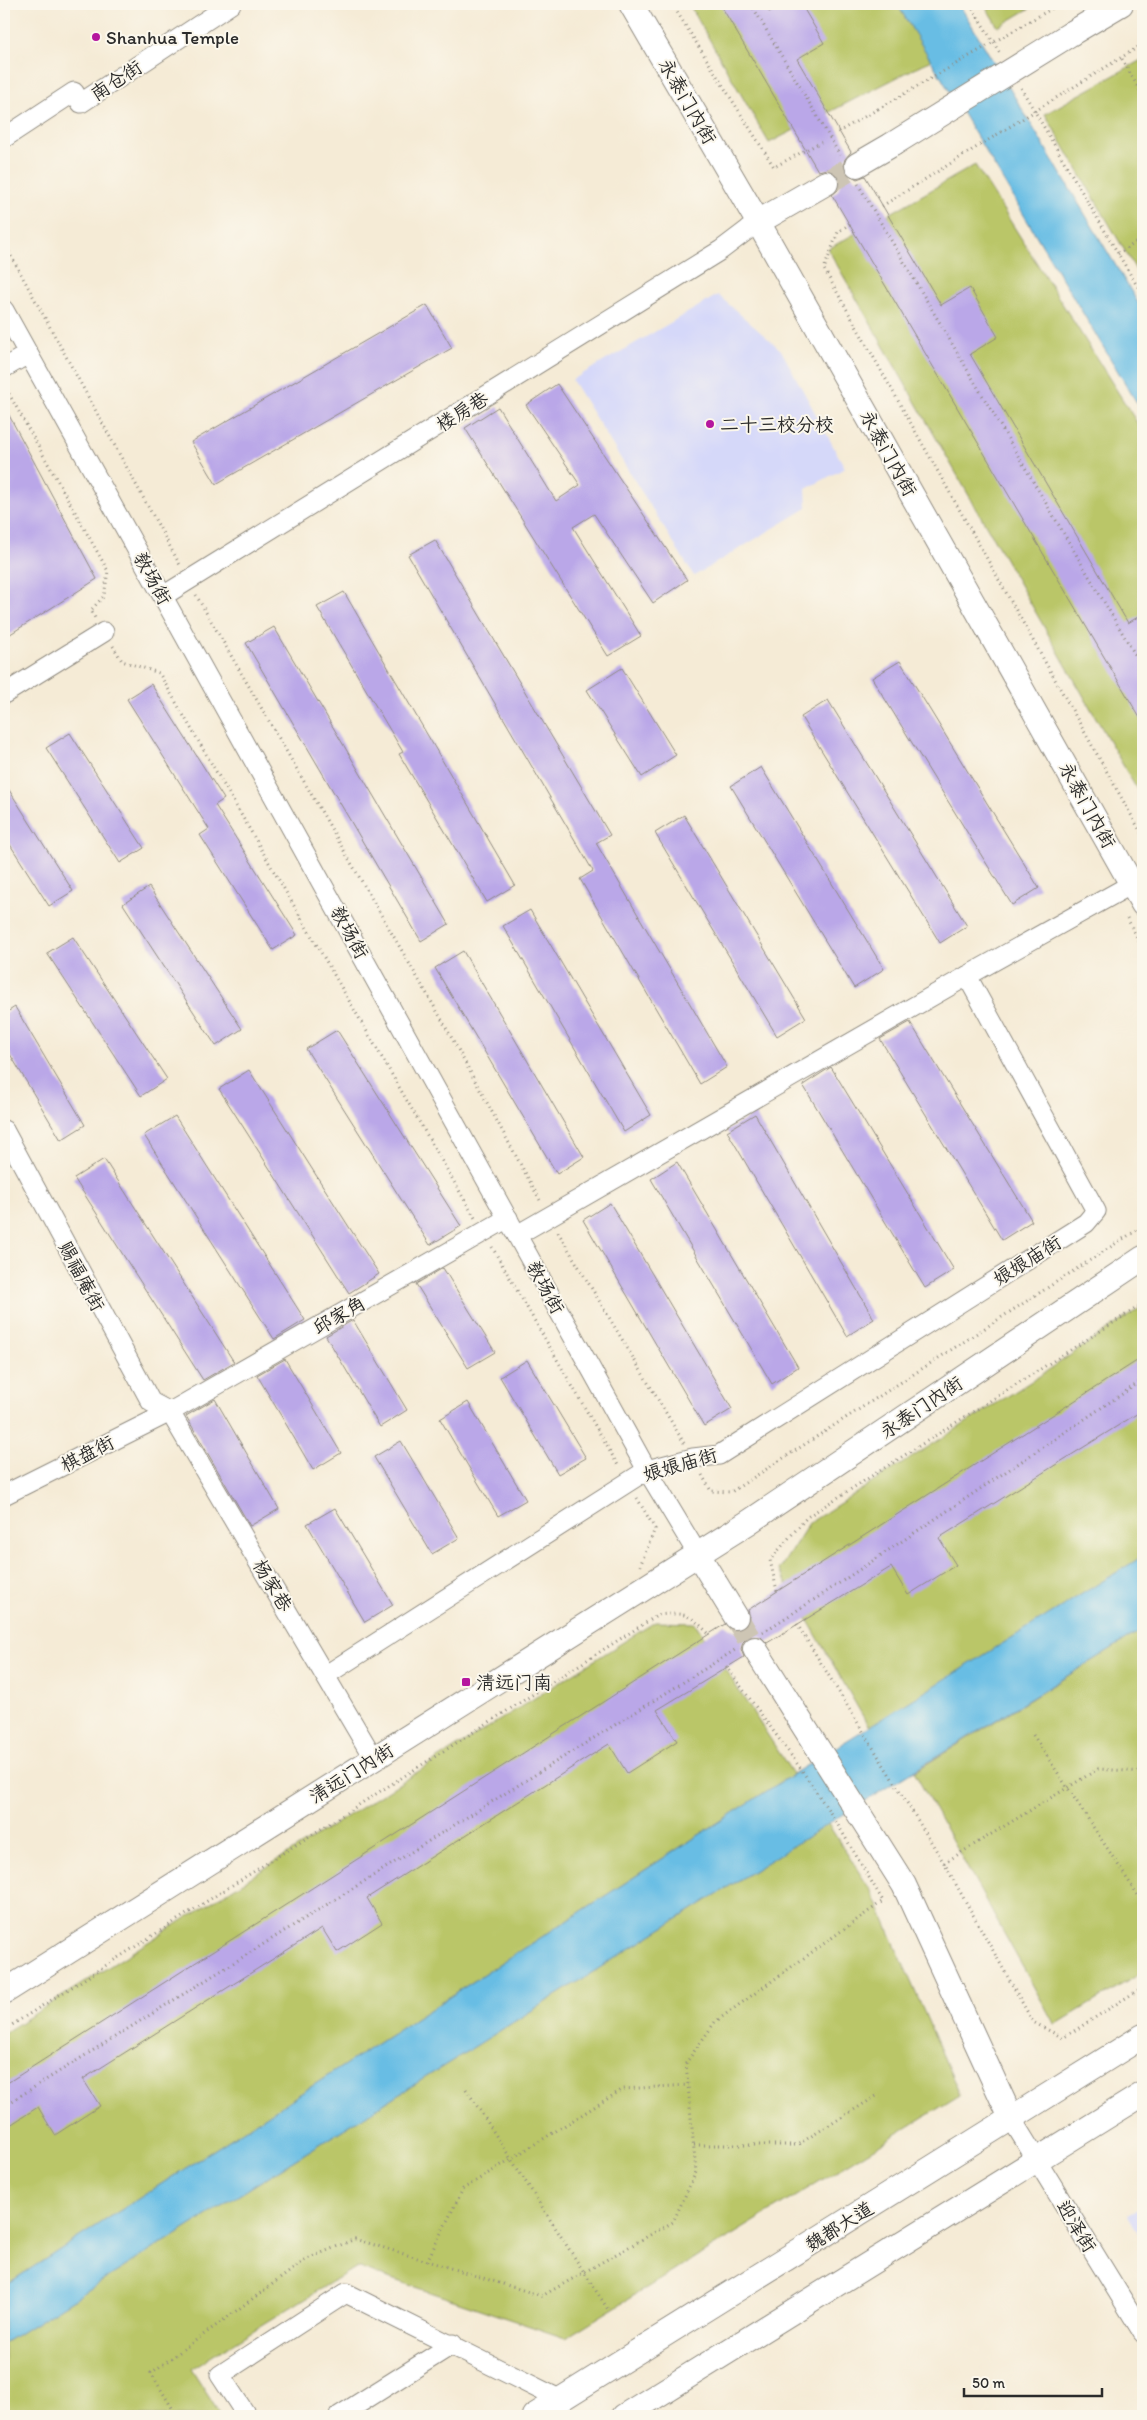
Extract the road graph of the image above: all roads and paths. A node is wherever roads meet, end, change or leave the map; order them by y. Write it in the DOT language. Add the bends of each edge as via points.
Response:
graph roads {
  1 [pos="231,4"];
  2 [pos="631,4"];
  3 [pos="672,4"];
  4 [pos="751,4"];
  5 [pos="970,4"];
  6 [pos="1061,4"];
  7 [pos="1120,4"];
  8 [pos="1143,44"];
  9 [pos="1003,58"];
  10 [pos="1122,59"];
  11 [pos="1017,81"];
  12 [pos="1143,96"];
  13 [pos="1036,112"];
  14 [pos="838,132"];
  15 [pos="4,138"];
  16 [pos="821,142"];
  17 [pos="852,168"];
  18 [pos="826,184"];
  19 [pos="882,206"];
  20 [pos="758,222"];
  21 [pos="850,224"];
  22 [pos="1143,238"];
  23 [pos="4,243"];
  24 [pos="1118,254"];
  25 [pos="1143,296"];
  26 [pos="4,310"];
  27 [pos="28,354"];
  28 [pos="4,368"];
  29 [pos="4,385"];
  30 [pos="188,581"];
  31 [pos="163,596"];
  32 [pos="104,632"];
  33 [pos="1143,668"];
  34 [pos="4,694"];
  35 [pos="1143,836"];
  36 [pos="1138,894"];
  37 [pos="967,976"];
  38 [pos="4,1130"];
  39 [pos="549,1217"];
  40 [pos="508,1218"];
  41 [pos="1143,1226"];
  42 [pos="483,1232"];
  43 [pos="517,1235"];
  44 [pos="1143,1258"];
  45 [pos="1143,1304"];
  46 [pos="1143,1380"];
  47 [pos="170,1412"];
  48 [pos="693,1458"];
  49 [pos="647,1470"];
  50 [pos="628,1482"];
  51 [pos="4,1495"];
  52 [pos="655,1529"];
  53 [pos="697,1553"];
  54 [pos="777,1591"];
  55 [pos="736,1617"];
  56 [pos="797,1624"];
  57 [pos="709,1634"];
  58 [pos="750,1644"];
  59 [pos="726,1666"];
  60 [pos="326,1675"];
  61 [pos="1033,1735"];
  62 [pos="374,1759"];
  63 [pos="1143,1772"];
  64 [pos="1068,1788"];
  65 [pos="944,1863"];
  66 [pos="1143,1903"];
  67 [pos="1143,1987"];
  68 [pos="4,1992"];
  69 [pos="4,2030"];
  70 [pos="1143,2036"];
  71 [pos="688,2085"];
  72 [pos="466,2089"];
  73 [pos="1143,2094"];
  74 [pos="878,2095"];
  75 [pos="4,2106"];
  76 [pos="1011,2118"];
  77 [pos="694,2145"];
  78 [pos="510,2159"];
  79 [pos="1037,2160"];
  80 [pos="427,2261"];
  81 [pos="585,2272"];
  82 [pos="609,2311"];
  83 [pos="1143,2333"];
  84 [pos="452,2344"];
  85 [pos="566,2408"];
  86 [pos="177,2416"];
  87 [pos="247,2416"];
  88 [pos="339,2416"];
  89 [pos="534,2416"];
  90 [pos="624,2416"];
  1 -- 15 [label="street, 南仓街" via="81,103 74,92"];
  2 -- 20 [label="main road, 永泰门内街"];
  3 -- 16 [label="path" via="774,167"];
  4 -- 17 [label="path"];
  5 -- 9 [label="path"];
  6 -- 14 [label="path, bridge"];
  7 -- 17 [label="main road, bridge"];
  8 -- 10 [label="path"];
  10 -- 12 [label="path"];
  10 -- 13 [label="path"];
  11 -- 13 [label="path"];
  13 -- 19 [label="path"];
  13 -- 24 [label="path"];
  17 -- 33 [label="path"];
  18 -- 20 [label="main road"];
  20 -- 30 [label="street, 楼房巷" via="721,250"];
  20 -- 36 [label="main road, 永泰门内街"];
  21 -- 35 [label="path" via="838,232 824,269"];
  22 -- 24 [label="path"];
  23 -- 30 [label="path"];
  24 -- 25 [label="path"];
  26 -- 27 [label="street, 教场街"];
  27 -- 28 [label="street"];
  27 -- 31 [label="street, 教场街"];
  29 -- 32 [label="path" via="108,572 104,596 91,610"];
  30 -- 31 [label="street, 楼房巷"];
  30 -- 39 [label="path" via="442,1020"];
  31 -- 40 [label="street, 教场街"];
  32 -- 34 [label="street"];
  32 -- 42 [label="path" via="122,661 159,673"];
  36 -- 37 [label="street"];
  37 -- 39 [label="street"];
  37 -- 48 [label="street, 娘娘庙街" via="1096,1211 1086,1223 719,1455"];
  38 -- 47 [label="street, 赐福庵街" via="151,1402"];
  39 -- 43 [label="street"];
  39 -- 48 [label="path"];
  40 -- 42 [label="street, 邱家角"];
  40 -- 43 [label="street, 教场街"];
  41 -- 48 [label="path" via="731,1492 711,1491"];
  42 -- 47 [label="street, 邱家角"];
  42 -- 50 [label="path"];
  43 -- 49 [label="street, 教场街"];
  44 -- 53 [label="main road, 永泰门内街"];
  45 -- 54 [label="path" via="807,1517 770,1560"];
  46 -- 58 [label="path"];
  47 -- 51 [label="street, 棋盘街"];
  47 -- 60 [label="street, 杨家巷"];
  48 -- 49 [label="street, 娘娘庙街"];
  49 -- 50 [label="street, 娘娘庙街"];
  49 -- 53 [label="street, 教场街"];
  50 -- 52 [label="path"];
  50 -- 60 [label="street, 娘娘庙街"];
  53 -- 55 [label="main road"];
  53 -- 62 [label="main road, 清远门内街"];
  56 -- 65 [label="path"];
  57 -- 69 [label="path" via="690,1616 679,1612 658,1615"];
  58 -- 75 [label="path"];
  58 -- 76 [label="main road" via="904,1885"];
  59 -- 71 [label="path" via="801,1769 883,1900 715,2022 686,2063"];
  60 -- 62 [label="street, 杨家巷"];
  61 -- 64 [label="path"];
  62 -- 68 [label="main road, 清远门内街"];
  63 -- 64 [label="path" via="1098,1769"];
  64 -- 65 [label="path"];
  64 -- 66 [label="path"];
  65 -- 67 [label="path" via="1033,2022 1063,2038"];
  70 -- 76 [label="main road, 魏都大道"];
  71 -- 77 [label="path"];
  71 -- 78 [label="path" via="623,2089"];
  72 -- 78 [label="path"];
  73 -- 79 [label="main road"];
  74 -- 77 [label="path" via="797,2145"];
  76 -- 79 [label="street, 迎泽街"];
  76 -- 85 [label="main road, 魏都大道"];
  77 -- 81 [label="path" via="696,2172 673,2222"];
  78 -- 80 [label="path" via="463,2189"];
  78 -- 81 [label="path"];
  79 -- 83 [label="street, 迎泽街"];
  79 -- 90 [label="main road"];
  80 -- 81 [label="path" via="542,2296"];
  80 -- 86 [label="path" via="355,2239 307,2259 151,2373"];
  81 -- 82 [label="path"];
  84 -- 85 [label="street"];
  84 -- 87 [label="street" via="346,2293 220,2375"];
  84 -- 88 [label="street"];
  85 -- 89 [label="main road, 魏都大道"];
}
